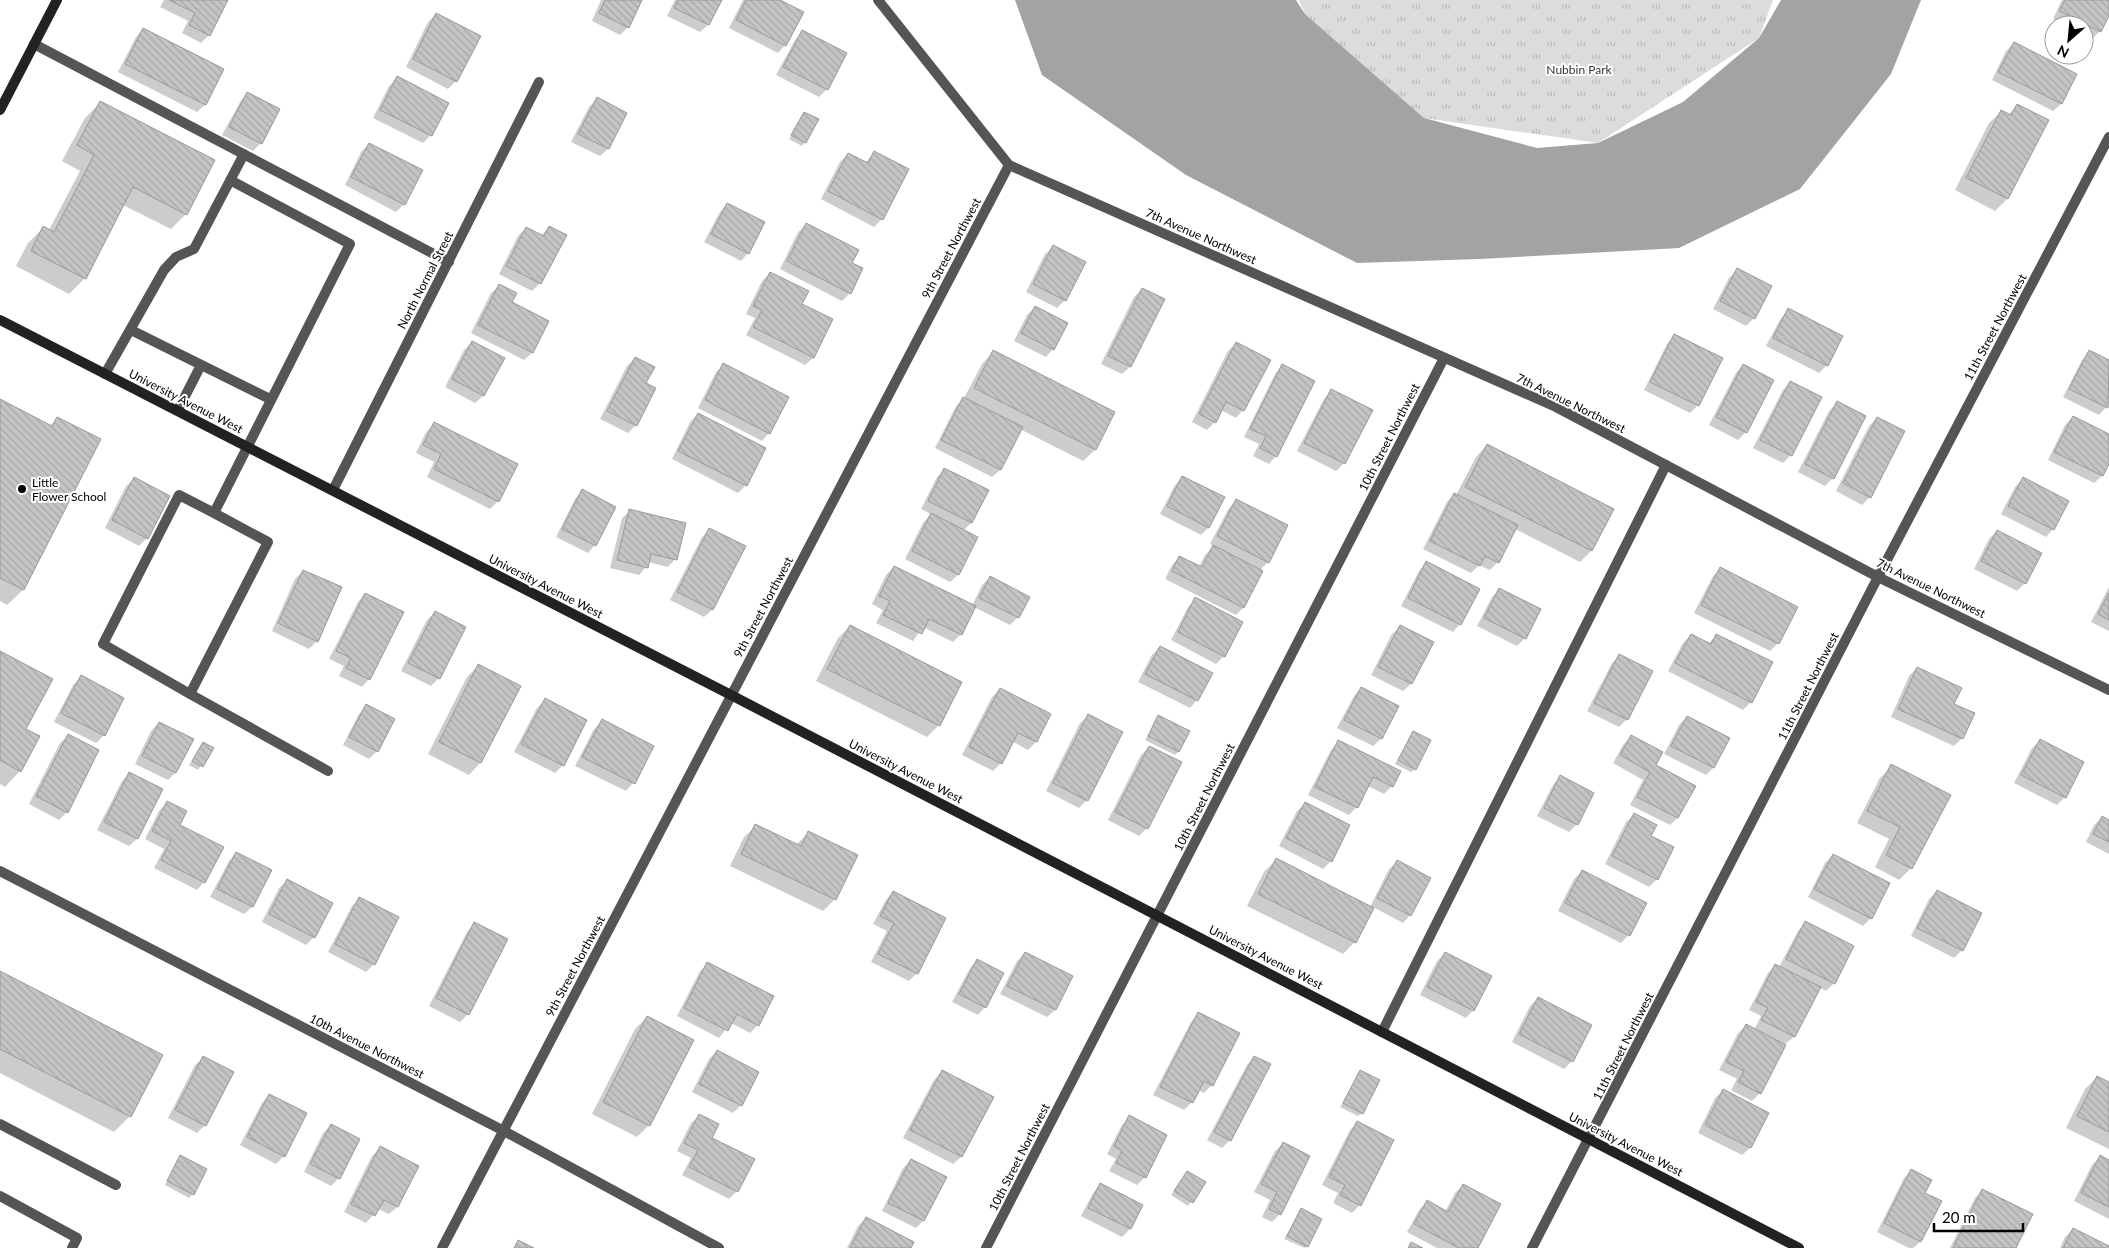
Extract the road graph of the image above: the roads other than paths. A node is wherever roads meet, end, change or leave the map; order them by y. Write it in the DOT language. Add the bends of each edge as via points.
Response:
graph roads {
  1 [pos="57,0"];
  2 [pos="878,0"];
  3 [pos="34,44"];
  4 [pos="539,82"];
  5 [pos="0,110"];
  6 [pos="2108,142"];
  7 [pos="244,154"];
  8 [pos="1009,165"];
  9 [pos="230,180"];
  10 [pos="448,262"];
  11 [pos="0,320"];
  12 [pos="131,330"];
  13 [pos="1444,358"];
  14 [pos="201,364"];
  15 [pos="105,374"];
  16 [pos="270,399"];
  17 [pos="178,410"];
  18 [pos="247,446"];
  19 [pos="1666,465"];
  20 [pos="333,490"];
  21 [pos="214,513"];
  22 [pos="1878,577"];
  23 [pos="2109,690"];
  24 [pos="190,694"];
  25 [pos="731,695"];
  26 [pos="328,771"];
  27 [pos="0,871"];
  28 [pos="1157,915"];
  29 [pos="1382,1032"];
  30 [pos="0,1124"];
  31 [pos="504,1131"];
  32 [pos="1590,1139"];
  33 [pos="116,1185"];
  34 [pos="0,1196"];
  35 [pos="72,1248"];
  36 [pos="442,1248"];
  37 [pos="719,1248"];
  38 [pos="986,1248"];
  39 [pos="1532,1248"];
  40 [pos="1799,1248"];
  1 -- 3 [label="street"];
  2 -- 8 [label="street"];
  3 -- 5 [label="street"];
  3 -- 7 [label="street"];
  4 -- 10 [label="street, North Normal Street"];
  6 -- 22 [label="street, 11th Street Northwest"];
  7 -- 9 [label="street"];
  7 -- 10 [label="street"];
  8 -- 13 [label="street, 7th Avenue Northwest"];
  8 -- 25 [label="street, 9th Street Northwest"];
  9 -- 12 [label="street" via="194,249 176,257 164,270"];
  9 -- 16 [label="street" via="350,244"];
  10 -- 20 [label="street, North Normal Street"];
  11 -- 15 [label="street, University Avenue West"];
  12 -- 14 [label="street"];
  12 -- 15 [label="street"];
  13 -- 19 [label="street, 7th Avenue Northwest" via="1556,407"];
  13 -- 28 [label="street, 10th Street Northwest"];
  14 -- 16 [label="street"];
  14 -- 17 [label="street"];
  15 -- 17 [label="street, University Avenue West"];
  16 -- 18 [label="street"];
  17 -- 18 [label="street, University Avenue West"];
  18 -- 20 [label="street, University Avenue West"];
  18 -- 21 [label="street"];
  19 -- 22 [label="street, 7th Avenue Northwest"];
  19 -- 29 [label="street"];
  20 -- 25 [label="street, University Avenue West"];
  21 -- 24 [label="street" via="268,542"];
  21 -- 24 [label="street" via="179,495 104,644"];
  22 -- 23 [label="street, 7th Avenue Northwest"];
  22 -- 32 [label="street, 11th Street Northwest"];
  24 -- 26 [label="street"];
  25 -- 28 [label="street, University Avenue West"];
  25 -- 31 [label="street, 9th Street Northwest"];
  27 -- 31 [label="street, 10th Avenue Northwest"];
  28 -- 29 [label="street, University Avenue West"];
  28 -- 38 [label="street, 10th Street Northwest"];
  29 -- 32 [label="street, University Avenue West"];
  30 -- 33 [label="street"];
  31 -- 36 [label="street, 9th Street Northwest"];
  31 -- 37 [label="street, 10th Avenue Northwest"];
  32 -- 39 [label="street, 11th Street Northwest"];
  32 -- 40 [label="street, University Avenue West"];
  34 -- 35 [label="street" via="76,1238"];
}
